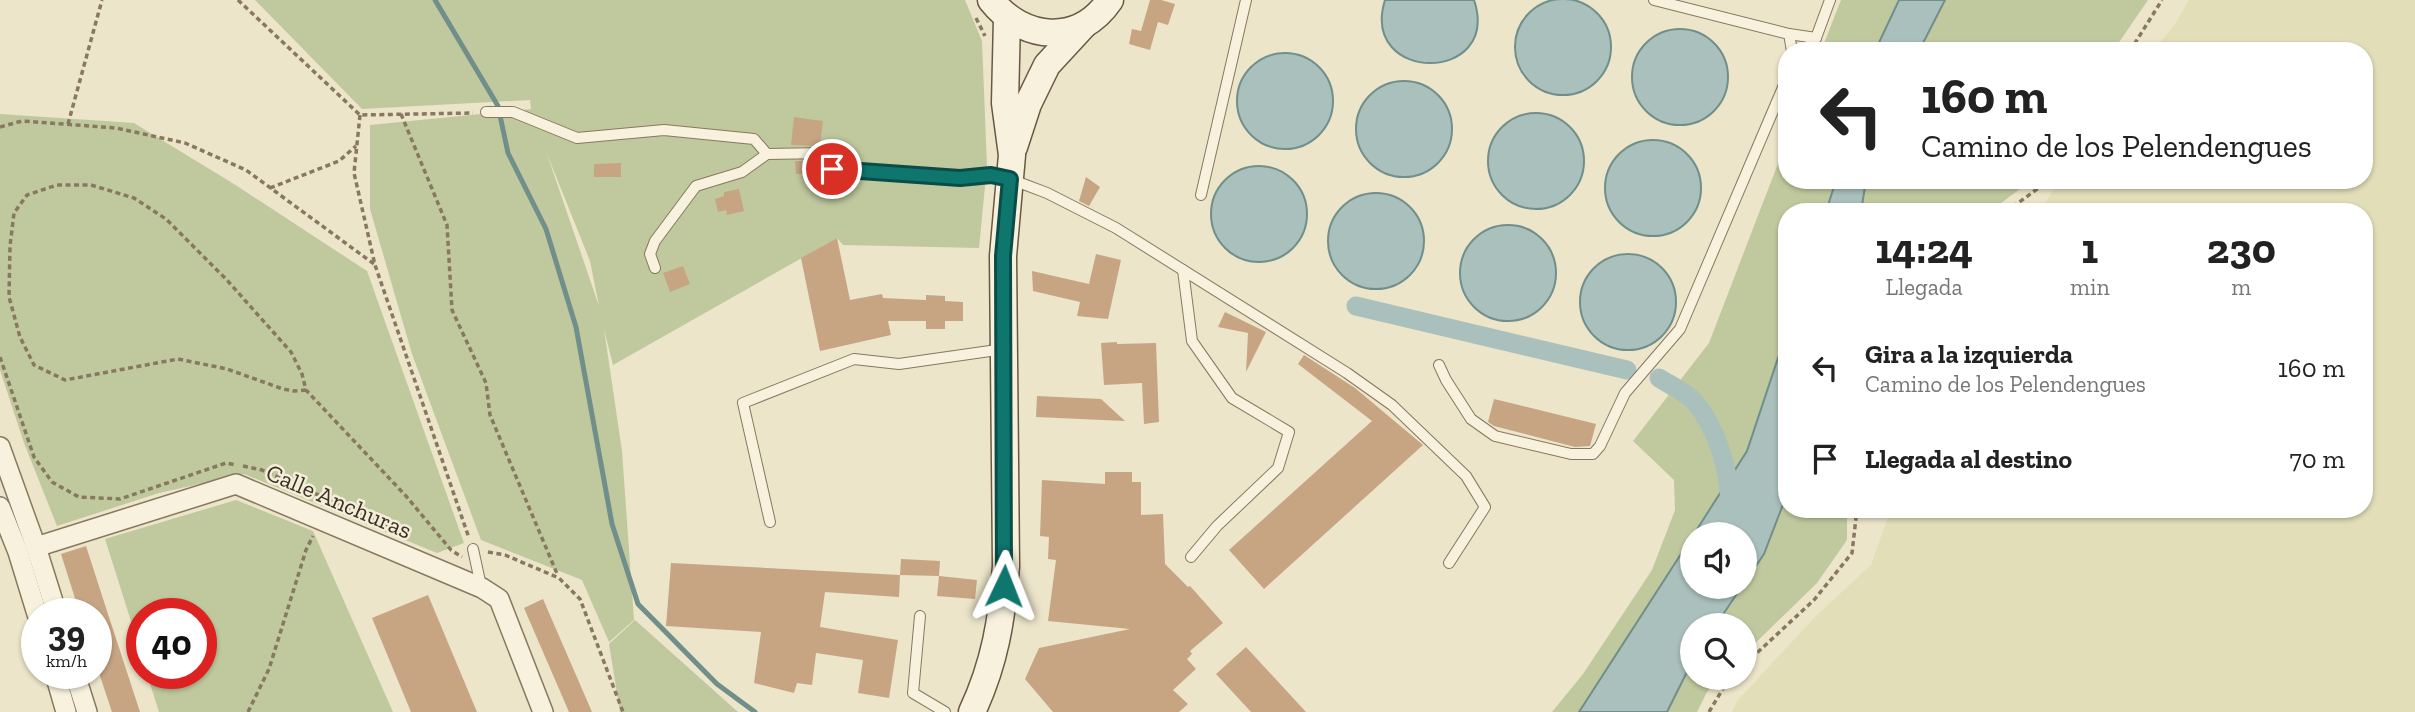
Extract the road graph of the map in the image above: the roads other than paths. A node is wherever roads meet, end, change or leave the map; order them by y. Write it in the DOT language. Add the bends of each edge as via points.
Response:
graph roads {
  1 [pos="1110,0"];
  2 [pos="1246,0"];
  3 [pos="1654,0"];
  4 [pos="1830,0"];
  5 [pos="999,9"];
  6 [pos="1083,26"];
  7 [pos="1789,34"];
  8 [pos="1816,38"];
  9 [pos="1790,42"];
  10 [pos="1812,42"];
  11 [pos="1778,99"];
  12 [pos="486,112"];
  13 [pos="767,154"];
  14 [pos="1011,167"];
  15 [pos="1202,195"];
  16 [pos="655,268"];
  17 [pos="1183,270"];
  18 [pos="1004,349"];
  19 [pos="1439,365"];
  20 [pos="0,447"];
  21 [pos="0,507"];
  22 [pos="770,522"];
  23 [pos="36,547"];
  24 [pos="473,550"];
  25 [pos="1191,557"];
  26 [pos="1449,563"];
  27 [pos="490,594"];
  28 [pos="32,598"];
  29 [pos="52,598"];
  30 [pos="920,616"];
  31 [pos="59,689"];
  32 [pos="80,689"];
  33 [pos="66,712"];
  34 [pos="87,712"];
  35 [pos="543,712"];
  36 [pos="945,712"];
  37 [pos="972,712"];
  1 -- 6 [label="street"];
  2 -- 15 [label="lane"];
  3 -- 7 [label="lane"];
  4 -- 8 [label="lane"];
  5 -- 6 [label="street" via="1024,28 1044,33"];
  5 -- 14 [label="street"];
  6 -- 14 [label="street" via="1047,65 1028,104"];
  7 -- 8 [label="lane"];
  7 -- 9 [label="lane"];
  8 -- 10 [label="lane"];
  11 -- 19 [label="lane" via="1680,329 1625,393 1593,454 1571,454 1495,436 1471,419"];
  12 -- 13 [label="lane" via="513,111 577,138 664,130 754,139"];
  13 -- 14 [label="lane" via="826,153 832,169 960,178 991,175"];
  13 -- 16 [label="lane" via="742,172 696,186 655,241 650,254"];
  14 -- 17 [label="lane" via="1047,193 1116,228"];
  14 -- 18 [label="street" via="1003,256"];
  17 -- 25 [label="lane" via="1192,341 1231,398 1289,432 1278,468"];
  17 -- 26 [label="lane" via="1392,405 1466,476 1485,507"];
  18 -- 22 [label="lane" via="899,364 855,359 743,404"];
  18 -- 37 [label="street" via="1003,607 997,644"];
  20 -- 23 [label="street"];
  21 -- 28 [label="street"];
  23 -- 27 [label="street, Calle Anchuras" via="236,484"];
  23 -- 29 [label="street"];
  24 -- 27 [label="lane"];
  27 -- 35 [label="street"];
  30 -- 36 [label="lane" via="913,693"];
  31 -- 33 [label="street"];
  32 -- 34 [label="street"];
}
